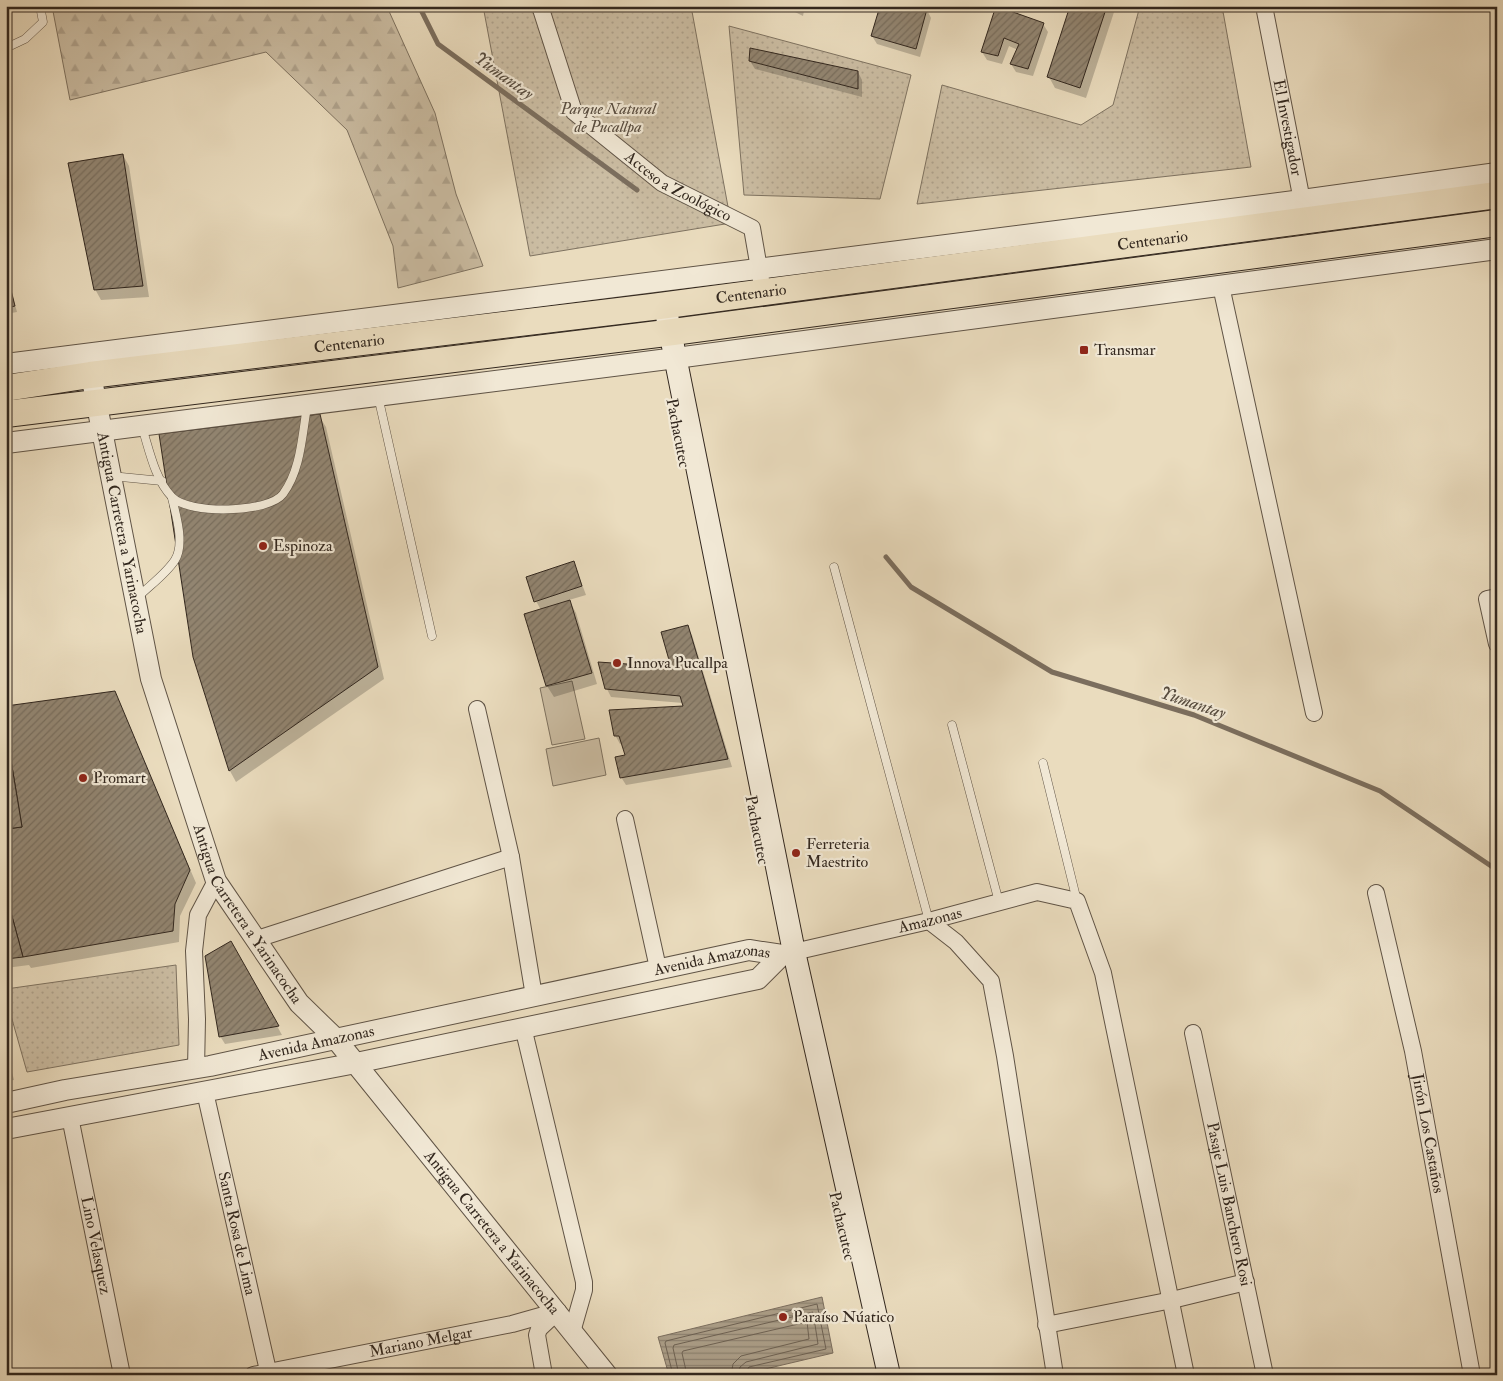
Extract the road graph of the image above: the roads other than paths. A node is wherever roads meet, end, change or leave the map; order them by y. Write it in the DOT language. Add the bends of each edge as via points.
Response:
graph roads {
  1 [pos="40,6"];
  2 [pos="540,6"];
  3 [pos="1264,6"];
  4 [pos="6,48"];
  5 [pos="1497,173"];
  6 [pos="1497,195"];
  7 [pos="1304,210"];
  8 [pos="1497,223"];
  9 [pos="1309,248"];
  10 [pos="1497,249"];
  11 [pos="761,280"];
  12 [pos="1221,286"];
  13 [pos="655,298"];
  14 [pos="664,333"];
  15 [pos="669,358"];
  16 [pos="6,364"];
  17 [pos="88,364"];
  18 [pos="6,388"];
  19 [pos="378,396"];
  20 [pos="95,402"];
  21 [pos="307,405"];
  22 [pos="6,414"];
  23 [pos="141,425"];
  24 [pos="101,431"];
  25 [pos="6,443"];
  26 [pos="110,476"];
  27 [pos="162,480"];
  28 [pos="172,498"];
  29 [pos="834,567"];
  30 [pos="1492,598"];
  31 [pos="135,600"];
  32 [pos="432,636"];
  33 [pos="1497,644"];
  34 [pos="477,709"];
  35 [pos="1314,713"];
  36 [pos="952,726"];
  37 [pos="1044,763"];
  38 [pos="625,818"];
  39 [pos="512,858"];
  40 [pos="216,881"];
  41 [pos="1376,894"];
  42 [pos="1077,901"];
  43 [pos="999,902"];
  44 [pos="929,921"];
  45 [pos="257,939"];
  46 [pos="788,953"];
  47 [pos="658,968"];
  48 [pos="534,996"];
  49 [pos="523,1027"];
  50 [pos="1193,1034"];
  51 [pos="335,1038"];
  52 [pos="356,1062"];
  53 [pos="196,1069"];
  54 [pos="205,1092"];
  55 [pos="6,1104"];
  56 [pos="70,1117"];
  57 [pos="6,1129"];
  58 [pos="1246,1282"];
  59 [pos="1172,1300"];
  60 [pos="558,1311"];
  61 [pos="1046,1325"];
  62 [pos="572,1332"];
  63 [pos="264,1374"];
  64 [pos="122,1375"];
  65 [pos="544,1375"];
  66 [pos="607,1375"];
  67 [pos="876,1375"];
  68 [pos="889,1375"];
  69 [pos="1055,1375"];
  70 [pos="1186,1375"];
  71 [pos="1265,1375"];
  72 [pos="1472,1375"];
  1 -- 4 [label="lane" via="43,22 25,39"];
  2 -- 11 [label="street, Acceso a Zoológico" via="574,112 662,183 752,228"];
  3 -- 7 [label="street, El Investigador"];
  5 -- 7 [label="street"];
  6 -- 7 [label="highway, Centenario"];
  7 -- 9 [label="street, El Investigador"];
  7 -- 11 [label="highway, Centenario"];
  8 -- 9 [label="highway, Centenario"];
  9 -- 14 [label="highway, Centenario"];
  10 -- 12 [label="street"];
  11 -- 13 [label="highway, Centenario"];
  12 -- 15 [label="street"];
  12 -- 35 [label="street"];
  13 -- 14 [label="main road, Pachacutec"];
  13 -- 17 [label="highway, Centenario"];
  14 -- 15 [label="main road, Pachacutec"];
  14 -- 20 [label="highway, Centenario"];
  15 -- 19 [label="street"];
  15 -- 46 [label="main road, Pachacutec"];
  16 -- 17 [label="street"];
  17 -- 18 [label="highway, Centenario"];
  17 -- 20 [label="street, Antigua Carretera a Yarinacocha"];
  19 -- 21 [label="street"];
  19 -- 32 [label="lane"];
  20 -- 22 [label="highway, Centenario"];
  20 -- 24 [label="street, Antigua Carretera a Yarinacocha"];
  21 -- 23 [label="street"];
  21 -- 28 [label="lane" via="292,480 273,504 225,510 191,507"];
  23 -- 24 [label="street"];
  23 -- 27 [label="lane"];
  24 -- 25 [label="street"];
  24 -- 26 [label="street, Antigua Carretera a Yarinacocha"];
  26 -- 27 [label="lane"];
  26 -- 31 [label="street, Antigua Carretera a Yarinacocha"];
  27 -- 28 [label="lane"];
  28 -- 31 [label="lane" via="178,553"];
  29 -- 44 [label="lane"];
  30 -- 33 [label="street"];
  31 -- 40 [label="street, Antigua Carretera a Yarinacocha" via="151,679"];
  34 -- 39 [label="street"];
  36 -- 43 [label="lane"];
  37 -- 42 [label="lane"];
  38 -- 47 [label="street"];
  39 -- 45 [label="street"];
  39 -- 48 [label="street"];
  40 -- 45 [label="street, Antigua Carretera a Yarinacocha"];
  40 -- 53 [label="street" via="198,916 194,951"];
  41 -- 72 [label="street, Jirón Los Castaños" via="1413,1051"];
  42 -- 43 [label="street, Amazonas" via="1037,892"];
  42 -- 59 [label="street" via="1104,973"];
  43 -- 44 [label="street, Amazonas"];
  44 -- 46 [label="street, Amazonas"];
  44 -- 61 [label="street" via="956,942 991,981"];
  45 -- 51 [label="street, Antigua Carretera a Yarinacocha" via="299,1003"];
  46 -- 47 [label="street, Avenida Amazonas" via="749,950"];
  46 -- 49 [label="street, Avenida Amazonas" via="758,979"];
  46 -- 67 [label="main road, Pachacutec"];
  46 -- 68 [label="main road, Pachacutec"];
  47 -- 48 [label="street, Avenida Amazonas"];
  48 -- 51 [label="street, Avenida Amazonas"];
  49 -- 52 [label="street, Avenida Amazonas"];
  49 -- 62 [label="street" via="584,1282"];
  50 -- 58 [label="street, Pasaje Luis Banchero Rosi"];
  51 -- 52 [label="street, Antigua Carretera a Yarinacocha"];
  51 -- 53 [label="street, Avenida Amazonas"];
  52 -- 54 [label="street, Avenida Amazonas"];
  52 -- 60 [label="street, Antigua Carretera a Yarinacocha"];
  53 -- 55 [label="street, Avenida Amazonas" via="65,1090"];
  54 -- 56 [label="street, Avenida Amazonas"];
  54 -- 63 [label="street, Santa Rosa de Lima"];
  56 -- 57 [label="street, Avenida Amazonas"];
  56 -- 64 [label="street, Lino Velasquez"];
  58 -- 59 [label="street"];
  58 -- 71 [label="street, Pasaje Luis Banchero Rosi"];
  59 -- 61 [label="street"];
  59 -- 70 [label="street"];
  60 -- 62 [label="street, Antigua Carretera a Yarinacocha"];
  60 -- 63 [label="street, Mariano Melgar" via="512,1324"];
  60 -- 65 [label="street" via="537,1335"];
  61 -- 69 [label="street"];
  62 -- 66 [label="street, Antigua Carretera a Yarinacocha"];
}
